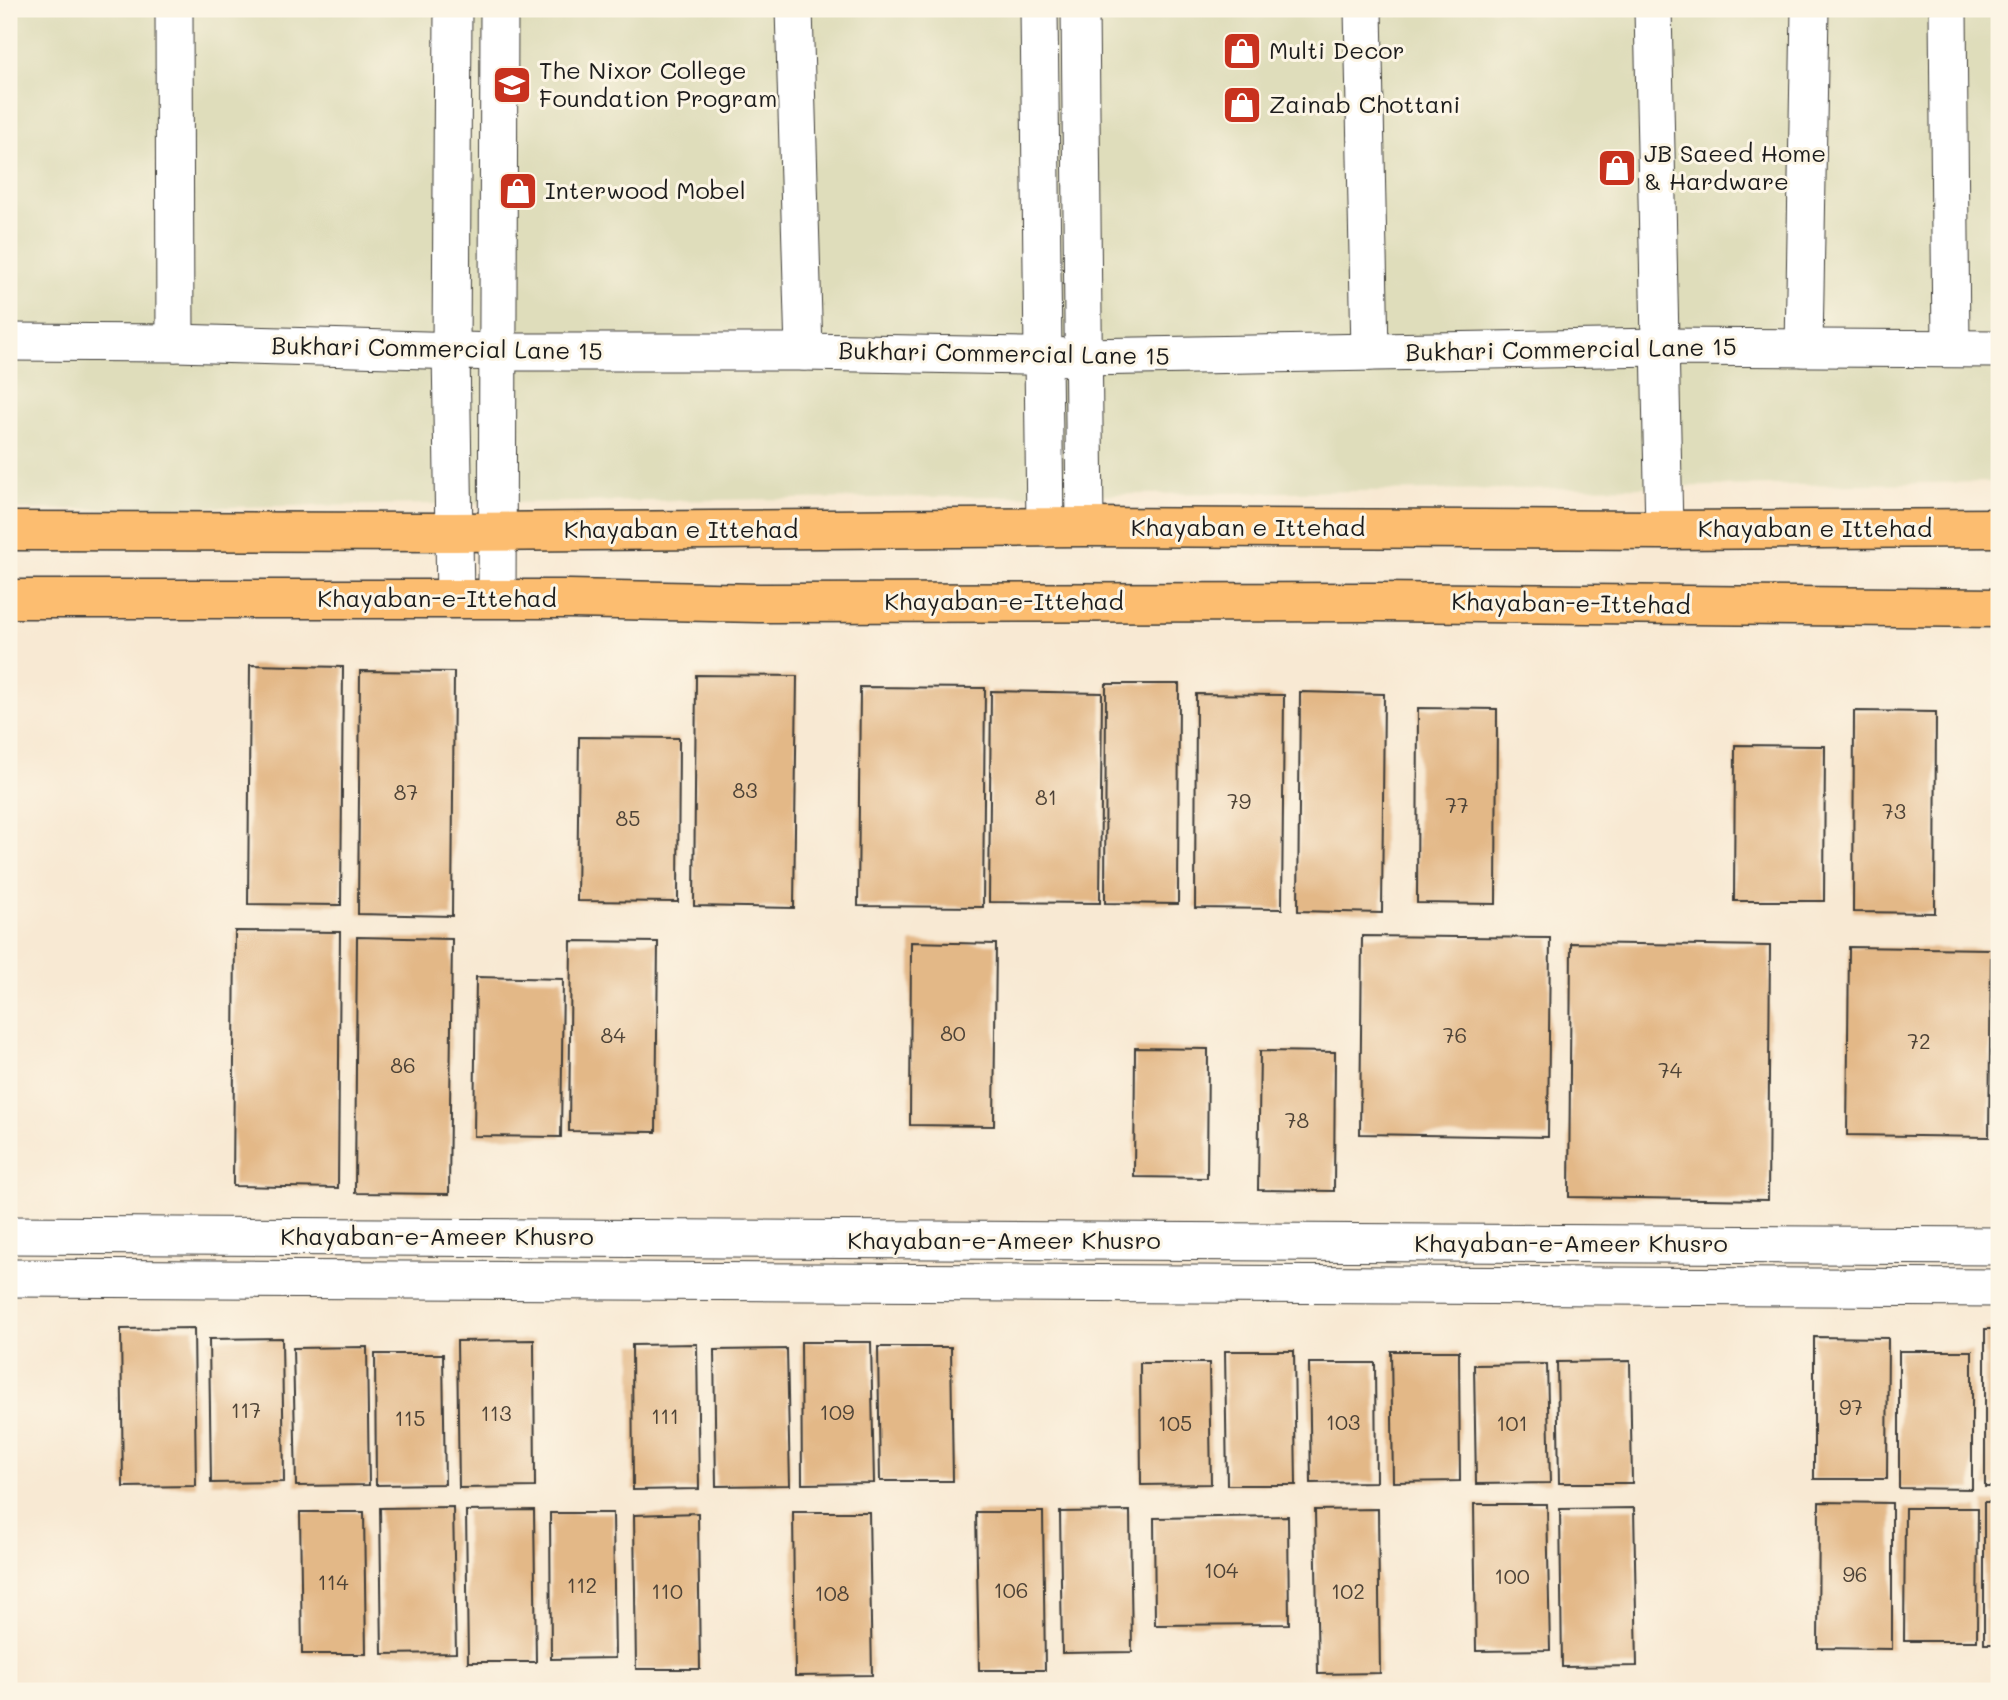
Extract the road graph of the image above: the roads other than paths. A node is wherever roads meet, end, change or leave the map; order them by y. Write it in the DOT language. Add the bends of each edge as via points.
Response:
graph roads {
  1 [pos="174,9"];
  2 [pos="453,9"];
  3 [pos="499,9"];
  4 [pos="794,9"];
  5 [pos="1039,9"];
  6 [pos="1080,9"];
  7 [pos="1363,9"];
  8 [pos="1653,9"];
  9 [pos="1810,9"];
  10 [pos="1948,9"];
  11 [pos="9,342"];
  12 [pos="175,344"];
  13 [pos="1660,347"];
  14 [pos="1804,348"];
  15 [pos="1951,348"];
  16 [pos="1999,349"];
  17 [pos="451,351"];
  18 [pos="498,352"];
  19 [pos="804,352"];
  20 [pos="1370,352"];
  21 [pos="1043,357"];
  22 [pos="1082,357"];
  23 [pos="1085,527"];
  24 [pos="1045,528"];
  25 [pos="1999,528"];
  26 [pos="1664,530"];
  27 [pos="9,531"];
  28 [pos="453,532"];
  29 [pos="497,532"];
  30 [pos="9,598"];
  31 [pos="455,599"];
  32 [pos="497,600"];
  33 [pos="1999,608"];
  34 [pos="9,1235"];
  35 [pos="1735,1245"];
  36 [pos="1829,1245"];
  37 [pos="1999,1246"];
  38 [pos="9,1278"];
  39 [pos="1738,1287"];
  40 [pos="1833,1287"];
  41 [pos="1999,1288"];
  1 -- 12 [label="street"];
  2 -- 17 [label="street"];
  3 -- 18 [label="street"];
  4 -- 19 [label="street"];
  5 -- 21 [label="street"];
  6 -- 22 [label="street"];
  7 -- 20 [label="street"];
  8 -- 13 [label="street"];
  9 -- 14 [label="street"];
  10 -- 15 [label="street"];
  11 -- 12 [label="street, Bukhari Commercial Lane 15"];
  12 -- 17 [label="street, Bukhari Commercial Lane 15"];
  13 -- 14 [label="street, Bukhari Commercial Lane 15"];
  13 -- 20 [label="street, Bukhari Commercial Lane 15"];
  13 -- 26 [label="street"];
  14 -- 15 [label="street, Bukhari Commercial Lane 15"];
  15 -- 16 [label="street, Bukhari Commercial Lane 15"];
  17 -- 18 [label="street, Bukhari Commercial Lane 15"];
  17 -- 28 [label="street"];
  18 -- 19 [label="street, Bukhari Commercial Lane 15"];
  18 -- 29 [label="street"];
  19 -- 21 [label="street, Bukhari Commercial Lane 15"];
  20 -- 22 [label="street, Bukhari Commercial Lane 15"];
  21 -- 22 [label="street, Bukhari Commercial Lane 15"];
  21 -- 24 [label="street"];
  22 -- 23 [label="street"];
  23 -- 24 [label="main road, Khayaban e Ittehad"];
  23 -- 26 [label="main road, Khayaban e Ittehad"];
  24 -- 29 [label="main road, Khayaban e Ittehad"];
  25 -- 26 [label="main road, Khayaban e Ittehad"];
  27 -- 28 [label="main road"];
  28 -- 29 [label="main road"];
  28 -- 31 [label="street"];
  29 -- 32 [label="street"];
  30 -- 31 [label="main road, Khayaban-e-Ittehad"];
  31 -- 32 [label="main road, Khayaban-e-Ittehad"];
  32 -- 33 [label="main road, Khayaban-e-Ittehad"];
  34 -- 35 [label="street, Khayaban-e-Ameer Khusro"];
  35 -- 36 [label="street, Khayaban-e-Ameer Khusro"];
  35 -- 39 [label="street" via="1753,1255 1756,1269 1750,1281"];
  36 -- 37 [label="street, Khayaban-e-Ameer Khusro"];
  36 -- 40 [label="street" via="1813,1258 1812,1272 1820,1283"];
  38 -- 39 [label="street, Khayaban-e-Ameer Khusro"];
  39 -- 40 [label="street, Khayaban-e-Ameer Khusro"];
  40 -- 41 [label="street, Khayaban-e-Ameer Khusro"];
}
